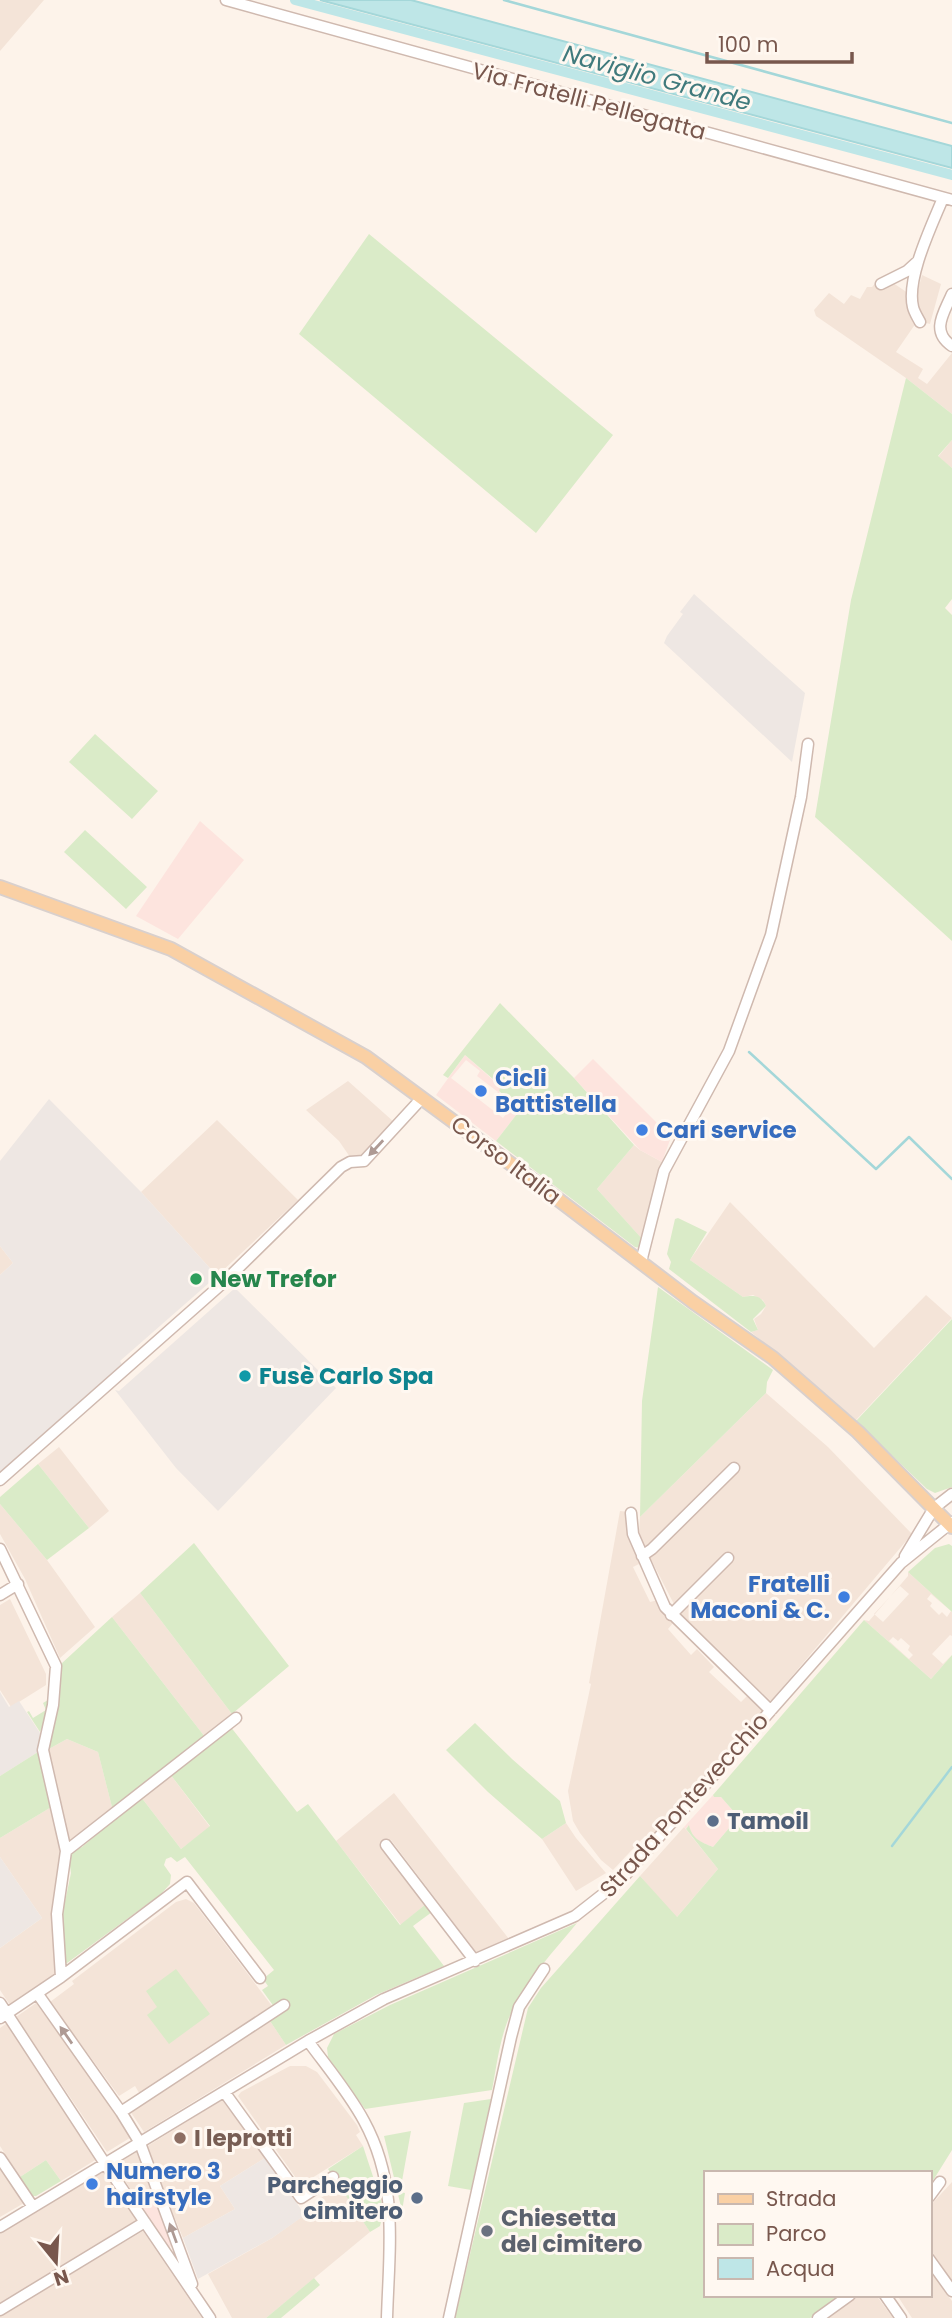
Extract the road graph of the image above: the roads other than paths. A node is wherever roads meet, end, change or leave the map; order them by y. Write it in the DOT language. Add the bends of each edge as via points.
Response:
graph roads {
  1 [pos="226,0"];
  2 [pos="947,199"];
  3 [pos="919,261"];
  4 [pos="881,284"];
  5 [pos="952,294"];
  6 [pos="920,322"];
  7 [pos="952,346"];
  8 [pos="808,744"];
  9 [pos="0,887"];
  10 [pos="422,1098"];
  11 [pos="641,1262"];
  12 [pos="734,1468"];
  13 [pos="0,1480"];
  14 [pos="952,1494"];
  15 [pos="934,1508"];
  16 [pos="632,1513"];
  17 [pos="951,1524"];
  18 [pos="0,1549"];
  19 [pos="642,1556"];
  20 [pos="728,1559"];
  21 [pos="901,1563"];
  22 [pos="18,1584"];
  23 [pos="0,1595"];
  24 [pos="671,1615"];
  25 [pos="772,1709"];
  26 [pos="236,1718"];
  27 [pos="386,1844"];
  28 [pos="66,1851"];
  29 [pos="475,1961"];
  30 [pos="544,1969"];
  31 [pos="61,1977"];
  32 [pos="260,1978"];
  33 [pos="37,1993"];
  34 [pos="0,2003"];
  35 [pos="284,2005"];
  36 [pos="4,2016"];
  37 [pos="308,2041"];
  38 [pos="225,2092"];
  39 [pos="121,2112"];
  40 [pos="140,2143"];
  41 [pos="0,2158"];
  42 [pos="105,2164"];
  43 [pos="333,2177"];
  44 [pos="940,2182"];
  45 [pos="931,2194"];
  46 [pos="33,2207"];
  47 [pos="145,2222"];
  48 [pos="0,2227"];
  49 [pos="931,2262"];
  50 [pos="952,2291"];
  51 [pos="197,2297"];
  52 [pos="847,2297"];
  53 [pos="885,2297"];
  54 [pos="0,2310"];
  55 [pos="210,2318"];
  56 [pos="387,2318"];
  57 [pos="449,2318"];
  58 [pos="818,2318"];
  59 [pos="901,2318"];
  1 -- 2 [label="street, Via Fratelli Pellegatta"];
  2 -- 3 [label="street"];
  3 -- 4 [label="street"];
  3 -- 6 [label="street" via="912,290"];
  5 -- 7 [label="street" via="940,328 944,341"];
  8 -- 11 [label="street" via="771,935 729,1051 664,1171"];
  9 -- 10 [label="main road, Corso Italia" via="171,949 366,1057"];
  10 -- 11 [label="main road, Corso Italia"];
  10 -- 13 [label="street, one-way" via="364,1161 341,1167 224,1282"];
  11 -- 15 [label="main road, Corso Italia" via="773,1358 858,1432"];
  12 -- 19 [label="street"];
  14 -- 15 [label="street"];
  15 -- 17 [label="main road, Corso Italia"];
  15 -- 21 [label="street, Strada Pontevecchio"];
  16 -- 19 [label="street" via="633,1534"];
  17 -- 21 [label="street, Strada Pontevecchio"];
  18 -- 22 [label="street"];
  19 -- 24 [label="street"];
  20 -- 24 [label="street"];
  21 -- 25 [label="street, Strada Pontevecchio"];
  22 -- 23 [label="street"];
  22 -- 28 [label="street" via="56,1666 43,1751"];
  24 -- 25 [label="street"];
  25 -- 29 [label="street, Strada Pontevecchio" via="618,1883 575,1916"];
  26 -- 28 [label="street"];
  27 -- 29 [label="street"];
  28 -- 31 [label="street" via="57,1914"];
  29 -- 37 [label="street, Strada Pontevecchio" via="384,1999"];
  30 -- 57 [label="street" via="519,2007"];
  31 -- 32 [label="street" via="187,1882"];
  31 -- 33 [label="street"];
  33 -- 36 [label="street"];
  39 -- 33 [label="street, one-way"];
  34 -- 36 [label="street"];
  35 -- 39 [label="street"];
  36 -- 42 [label="street"];
  37 -- 38 [label="street, Strada Pontevecchio"];
  37 -- 56 [label="street" via="366,2123 387,2181"];
  38 -- 40 [label="street, Strada Pontevecchio"];
  38 -- 43 [label="street" via="301,2198"];
  39 -- 40 [label="street"];
  40 -- 42 [label="street, Strada Pontevecchio"];
  51 -- 40 [label="street, one-way"];
  41 -- 46 [label="street"];
  42 -- 46 [label="street, Strada Pontevecchio"];
  42 -- 47 [label="street"];
  44 -- 45 [label="street"];
  46 -- 48 [label="street, Strada Pontevecchio"];
  47 -- 51 [label="street"];
  47 -- 54 [label="street"];
  49 -- 50 [label="street"];
  51 -- 55 [label="street"];
  52 -- 58 [label="street"];
  53 -- 59 [label="street"];
}
